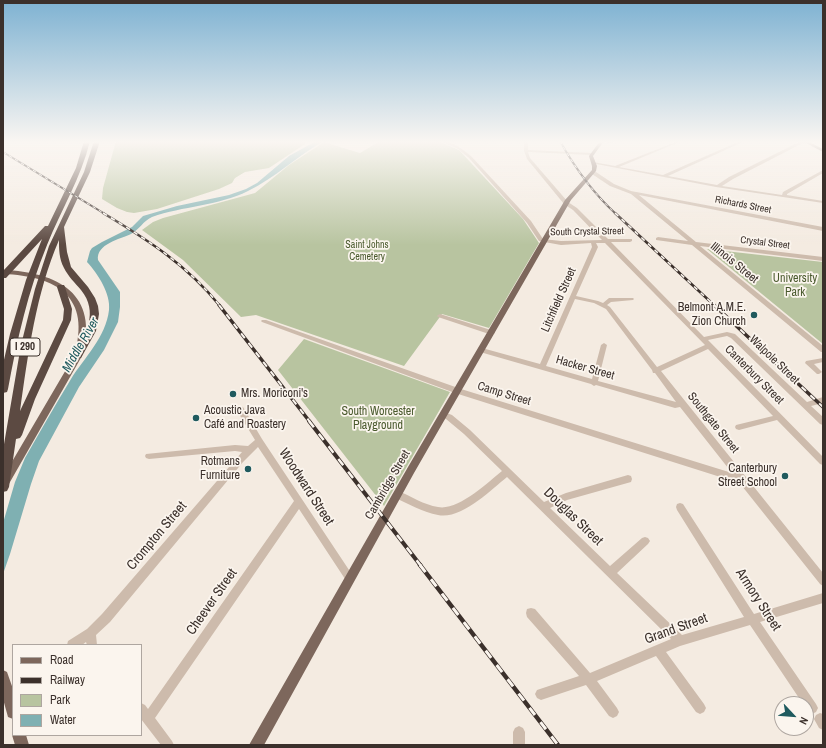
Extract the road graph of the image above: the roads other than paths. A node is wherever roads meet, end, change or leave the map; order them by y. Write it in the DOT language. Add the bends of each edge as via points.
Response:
graph roads {
  1 [pos="75,176"];
  2 [pos="85,176"];
  3 [pos="487,176"];
  4 [pos="543,176"];
  5 [pos="591,176"];
  6 [pos="598,176"];
  7 [pos="664,176"];
  8 [pos="735,176"];
  9 [pos="815,176"];
  10 [pos="718,186"];
  11 [pos="632,192"];
  12 [pos="784,196"];
  13 [pos="823,202"];
  14 [pos="566,203"];
  15 [pos="57,224"];
  16 [pos="823,229"];
  17 [pos="658,239"];
  18 [pos="630,240"];
  19 [pos="545,241"];
  20 [pos="606,242"];
  21 [pos="593,243"];
  22 [pos="694,244"];
  23 [pos="823,259"];
  24 [pos="3,272"];
  25 [pos="3,276"];
  26 [pos="61,287"];
  27 [pos="573,296"];
  28 [pos="631,299"];
  29 [pos="604,305"];
  30 [pos="440,316"];
  31 [pos="264,321"];
  32 [pos="492,333"];
  33 [pos="703,339"];
  34 [pos="604,346"];
  35 [pos="709,346"];
  36 [pos="482,350"];
  37 [pos="823,350"];
  38 [pos="78,356"];
  39 [pos="823,360"];
  40 [pos="542,367"];
  41 [pos="656,371"];
  42 [pos="819,372"];
  43 [pos="594,382"];
  44 [pos="3,389"];
  45 [pos="458,391"];
  46 [pos="823,400"];
  47 [pos="682,404"];
  48 [pos="807,405"];
  49 [pos="240,409"];
  50 [pos="444,415"];
  51 [pos="779,417"];
  52 [pos="823,422"];
  53 [pos="740,428"];
  54 [pos="30,439"];
  55 [pos="259,441"];
  56 [pos="250,450"];
  57 [pos="149,456"];
  58 [pos="823,462"];
  59 [pos="5,465"];
  60 [pos="507,472"];
  61 [pos="741,477"];
  62 [pos="628,479"];
  63 [pos="3,486"];
  64 [pos="398,495"];
  65 [pos="299,501"];
  66 [pos="543,507"];
  67 [pos="680,507"];
  68 [pos="644,541"];
  69 [pos="610,572"];
  70 [pos="350,579"];
  71 [pos="823,581"];
  72 [pos="823,598"];
  73 [pos="531,613"];
  74 [pos="752,618"];
  75 [pos="91,633"];
  76 [pos="680,641"];
  77 [pos="74,644"];
  78 [pos="92,644"];
  79 [pos="658,650"];
  80 [pos="3,676"];
  81 [pos="588,679"];
  82 [pos="10,688"];
  83 [pos="541,694"];
  84 [pos="804,696"];
  85 [pos="12,704"];
  86 [pos="700,708"];
  87 [pos="613,712"];
  88 [pos="145,714"];
  89 [pos="519,732"];
  90 [pos="168,745"];
  91 [pos="256,745"];
  92 [pos="519,745"];
  1 -- 15 [label="highway, I 290" via="63,202"];
  2 -- 15 [label="highway, I 290" via="68,212"];
  3 -- 19 [label="street" via="529,222 541,240"];
  4 -- 14 [label="street, Canterbury Street"];
  5 -- 14 [label="main road, Cambridge Street"];
  6 -- 11 [label="street, Richards Street" via="612,185"];
  7 -- 10 [label="street"];
  8 -- 10 [label="street"];
  9 -- 12 [label="street"];
  10 -- 12 [label="street"];
  11 -- 16 [label="street, Richards Street"];
  11 -- 22 [label="street, Illinois Street"];
  12 -- 13 [label="street"];
  14 -- 19 [label="main road, Cambridge Street"];
  14 -- 20 [label="street, Canterbury Street"];
  15 -- 25 [label="highway"];
  15 -- 38 [label="highway" via="66,264 90,296 95,310 92,328"];
  15 -- 44 [label="highway, I 290" via="27,287 10,348"];
  15 -- 59 [label="highway, I 290" via="28,330"];
  17 -- 22 [label="street, Crystal Street"];
  18 -- 20 [label="street, South Crystal Street"];
  19 -- 21 [label="street, South Crystal Street"];
  19 -- 32 [label="main road, Cambridge Street"];
  20 -- 21 [label="street, South Crystal Street"];
  20 -- 33 [label="street, Canterbury Street"];
  21 -- 27 [label="street, Litchfield Street" via="596,247"];
  22 -- 23 [label="street, Crystal Street"];
  22 -- 37 [label="street, Illinois Street"];
  24 -- 26 [label="main road" via="30,274"];
  26 -- 38 [label="main road" via="76,302 82,316"];
  26 -- 59 [label="highway" via="68,309 67,319 30,399"];
  27 -- 29 [label="street"];
  27 -- 40 [label="street, Litchfield Street"];
  28 -- 29 [label="street" via="609,300"];
  29 -- 41 [label="street, Southgate Street"];
  30 -- 32 [label="street"];
  31 -- 45 [label="street, Camp Street"];
  32 -- 36 [label="main road, Cambridge Street"];
  33 -- 35 [label="street, Canterbury Street"];
  33 -- 48 [label="street, Walpole Street" via="727,334 734,336"];
  34 -- 43 [label="street"];
  35 -- 41 [label="street"];
  35 -- 51 [label="street, Canterbury Street"];
  36 -- 40 [label="street, Hacker Street"];
  36 -- 45 [label="main road, Cambridge Street"];
  38 -- 54 [label="main road"];
  39 -- 42 [label="street" via="808,363"];
  40 -- 43 [label="street, Hacker Street"];
  41 -- 47 [label="street, Southgate Street"];
  43 -- 47 [label="street, Hacker Street" via="675,405"];
  45 -- 50 [label="main road, Cambridge Street"];
  45 -- 61 [label="street, Camp Street" via="733,477"];
  46 -- 48 [label="street"];
  47 -- 61 [label="street, Southgate Street"];
  48 -- 52 [label="street, Walpole Street"];
  49 -- 55 [label="street, Woodward Street"];
  50 -- 60 [label="street, Douglas Street" via="467,432"];
  50 -- 64 [label="main road, Cambridge Street"];
  51 -- 53 [label="street"];
  51 -- 58 [label="street, Canterbury Street"];
  54 -- 59 [label="main road"];
  54 -- 63 [label="main road"];
  55 -- 56 [label="street, Crompton Street"];
  55 -- 65 [label="street, Woodward Street"];
  56 -- 57 [label="street" via="235,448"];
  56 -- 75 [label="street, Crompton Street"];
  59 -- 63 [label="highway, I 290"];
  60 -- 64 [label="street" via="458,508 445,512 425,507"];
  60 -- 66 [label="street, Douglas Street"];
  61 -- 71 [label="street, Southgate Street"];
  62 -- 66 [label="street" via="566,497"];
  64 -- 70 [label="main road, Cambridge Street"];
  65 -- 70 [label="street, Woodward Street"];
  65 -- 88 [label="street, Cheever Street"];
  66 -- 69 [label="street, Douglas Street"];
  67 -- 74 [label="street, Armory Street"];
  68 -- 69 [label="street"];
  69 -- 76 [label="street, Douglas Street"];
  70 -- 91 [label="main road, Cambridge Street"];
  72 -- 74 [label="street, Grand Street"];
  73 -- 81 [label="street"];
  74 -- 76 [label="street, Grand Street"];
  74 -- 84 [label="street, Armory Street"];
  75 -- 77 [label="street, Crompton Street"];
  75 -- 78 [label="street"];
  76 -- 79 [label="street, Grand Street"];
  79 -- 81 [label="street, Grand Street"];
  79 -- 86 [label="street"];
  80 -- 82 [label="main road"];
  81 -- 83 [label="street, Grand Street"];
  81 -- 87 [label="street"];
  82 -- 85 [label="main road"];
  88 -- 90 [label="street"];
  89 -- 92 [label="street"];
}
